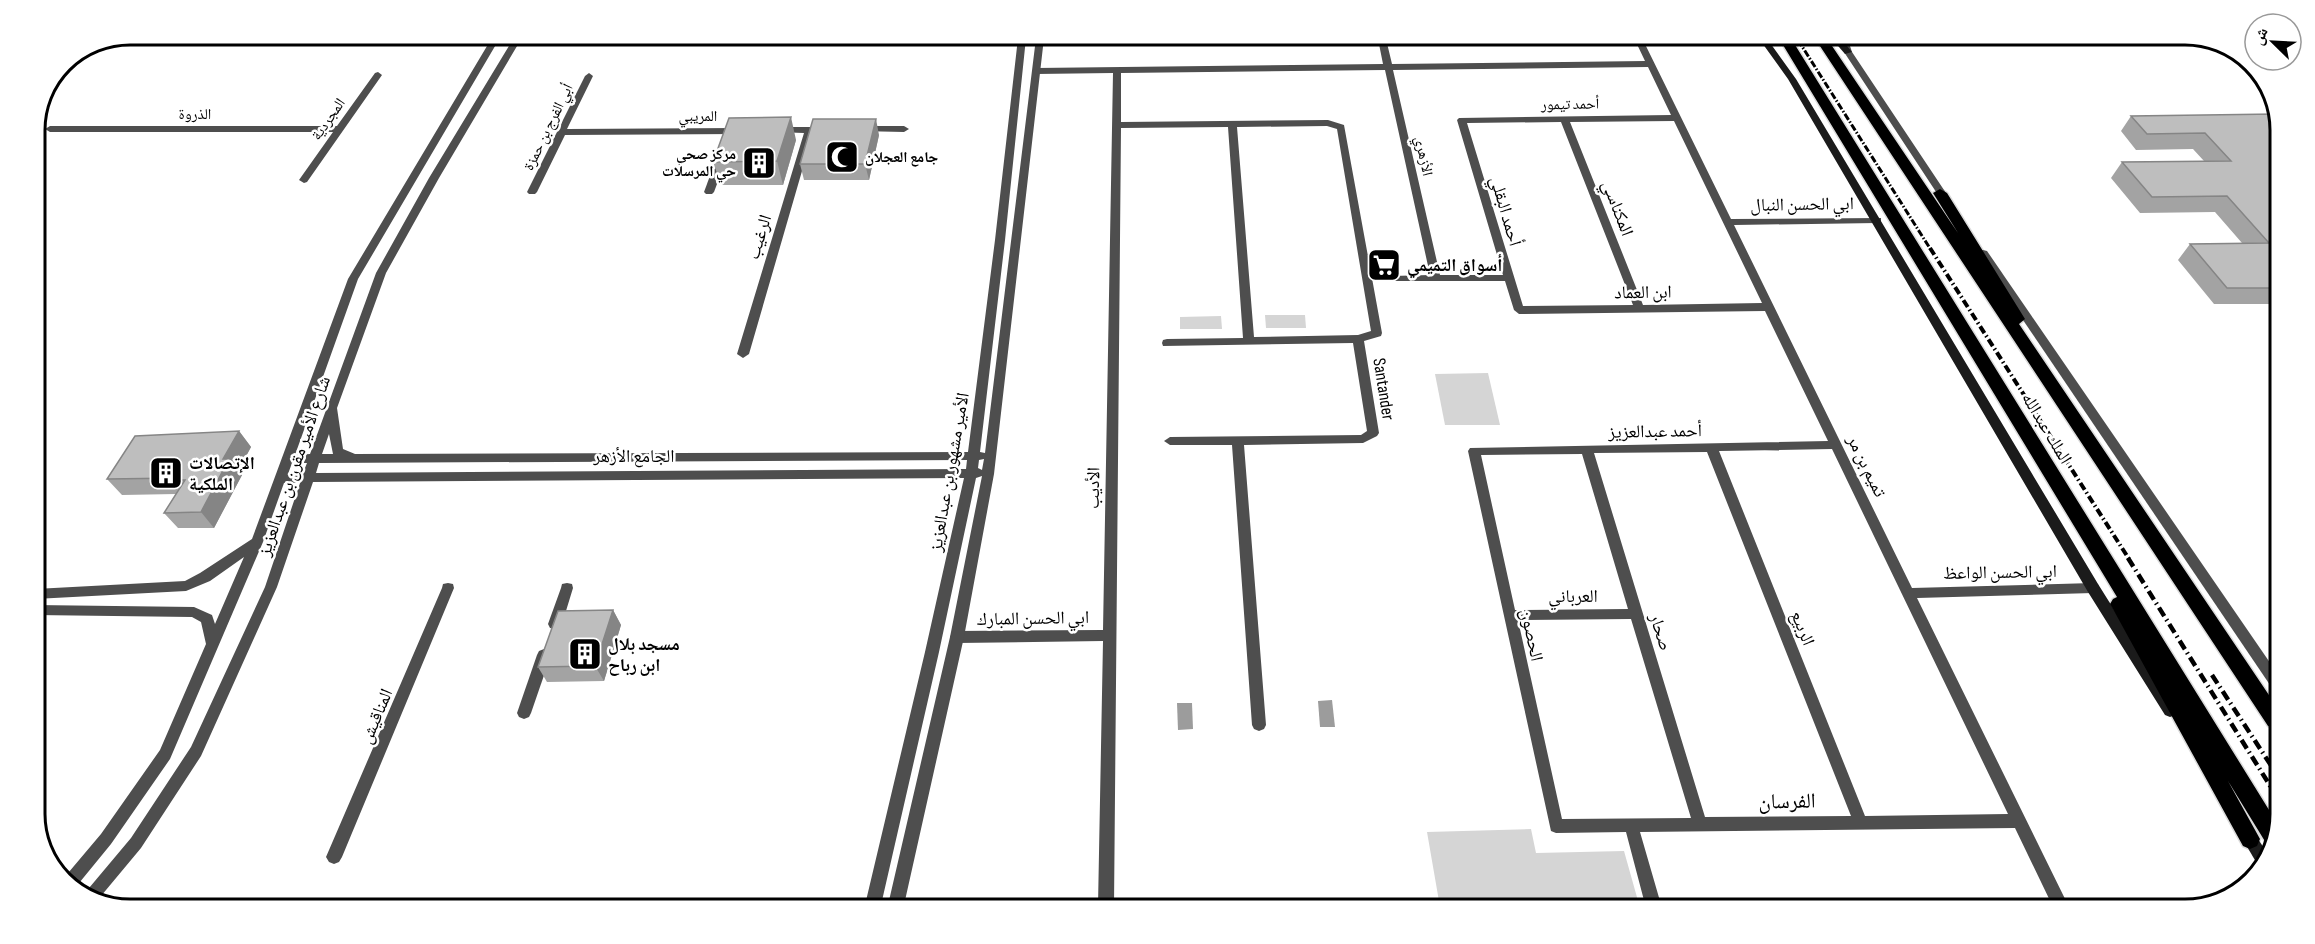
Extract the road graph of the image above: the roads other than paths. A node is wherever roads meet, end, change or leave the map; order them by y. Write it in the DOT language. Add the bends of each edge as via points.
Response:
graph roads {
  1 [pos="492,45"];
  2 [pos="513,45"];
  3 [pos="1021,45"];
  4 [pos="1039,45"];
  5 [pos="1384,45"];
  6 [pos="1640,45"];
  7 [pos="1769,45"];
  8 [pos="1775,45"];
  9 [pos="1789,45"];
  10 [pos="1825,45"];
  11 [pos="1843,45"];
  12 [pos="1650,64"];
  13 [pos="1389,67"];
  14 [pos="1117,70"];
  15 [pos="1036,71"];
  16 [pos="378,75"];
  17 [pos="590,76"];
  18 [pos="1792,79"];
  19 [pos="1678,118"];
  20 [pos="1462,120"];
  21 [pos="1565,120"];
  22 [pos="1232,124"];
  23 [pos="1116,125"];
  24 [pos="50,129"];
  25 [pos="340,129"];
  26 [pos="857,129"];
  27 [pos="904,129"];
  28 [pos="754,130"];
  29 [pos="765,130"];
  30 [pos="809,130"];
  31 [pos="833,130"];
  32 [pos="563,132"];
  33 [pos="724,151"];
  34 [pos="411,178"];
  35 [pos="434,178"];
  36 [pos="304,180"];
  37 [pos="532,192"];
  38 [pos="709,192"];
  39 [pos="1940,193"];
  40 [pos="1877,220"];
  41 [pos="1727,222"];
  42 [pos="1508,278"];
  43 [pos="1392,279"];
  44 [pos="1436,279"];
  45 [pos="1768,307"];
  46 [pos="1639,308"];
  47 [pos="1519,310"];
  48 [pos="1358,339"];
  49 [pos="1249,341"];
  50 [pos="1972,342"];
  51 [pos="1167,343"];
  52 [pos="743,354"];
  53 [pos="332,407"];
  54 [pos="2080,430"];
  55 [pos="1238,440"];
  56 [pos="1170,441"];
  57 [pos="1836,445"];
  58 [pos="1712,448"];
  59 [pos="1474,451"];
  60 [pos="1587,451"];
  61 [pos="973,456"];
  62 [pos="990,457"];
  63 [pos="642,458"];
  64 [pos="288,459"];
  65 [pos="397,459"];
  66 [pos="314,460"];
  67 [pos="359,461"];
  68 [pos="971,473"];
  69 [pos="635,474"];
  70 [pos="988,474"];
  71 [pos="390,475"];
  72 [pos="310,476"];
  73 [pos="281,479"];
  74 [pos="257,542"];
  75 [pos="448,588"];
  76 [pos="567,588"];
  77 [pos="2093,588"];
  78 [pos="45,593"];
  79 [pos="1907,593"];
  80 [pos="45,610"];
  81 [pos="1636,614"];
  82 [pos="1509,615"];
  83 [pos="1110,635"];
  84 [pos="957,637"];
  85 [pos="212,643"];
  86 [pos="2270,674"];
  87 [pos="2270,711"];
  88 [pos="524,713"];
  89 [pos="1259,725"];
  90 [pos="1860,821"];
  91 [pos="2019,821"];
  92 [pos="1700,824"];
  93 [pos="1630,825"];
  94 [pos="1556,826"];
  95 [pos="2268,828"];
  96 [pos="2250,839"];
  97 [pos="2260,855"];
  98 [pos="334,857"];
  99 [pos="74,877"];
  100 [pos="96,891"];
  101 [pos="874,899"];
  102 [pos="897,899"];
  103 [pos="1106,899"];
  104 [pos="1651,899"];
  105 [pos="2057,899"];
  1 -- 34 [label="street, شارع الأمير مقرن بن عبدالعزيز"];
  2 -- 35 [label="street, شارع الأمير مقرن بن عبدالعزيز"];
  3 -- 61 [label="street, الأمير مشهور بن عبدالعزيز"];
  4 -- 15 [label="street, الأمير مشهور بن عبدالعزيز"];
  5 -- 13 [label="street, الأزهري"];
  6 -- 12 [label="street, تميم بن مر"];
  7 -- 18 [label="main road"];
  8 -- 18 [label="main road"];
  9 -- 50 [label="highway, الملك عبدالله"];
  10 -- 54 [label="highway, الملك عبدالله"];
  11 -- 39 [label="street"];
  12 -- 13 [label="street"];
  12 -- 19 [label="street, تميم بن مر"];
  13 -- 14 [label="street"];
  13 -- 44 [label="street, الأزهري"];
  14 -- 15 [label="street"];
  14 -- 23 [label="street, الأديب"];
  15 -- 62 [label="street, الأمير مشهور بن عبدالعزيز"];
  16 -- 25 [label="street, المجردية"];
  17 -- 32 [label="street, أبي الفرج بن حمزة"];
  18 -- 40 [label="main road"];
  19 -- 21 [label="street, أحمد تيمور"];
  19 -- 41 [label="street, تميم بن مر"];
  20 -- 21 [label="street, أحمد تيمور"];
  20 -- 42 [label="street, أحمد البقلي"];
  21 -- 46 [label="street, المكناسي"];
  22 -- 23 [label="street"];
  22 -- 48 [label="street" via="1328,123 1341,127 1377,333"];
  22 -- 49 [label="street"];
  23 -- 83 [label="street, الأديب"];
  24 -- 25 [label="street, الذروة"];
  25 -- 36 [label="street, المجردية"];
  26 -- 27 [label="street"];
  28 -- 32 [label="street, المريبي" via="730,136"];
  29 -- 30 [label="street"];
  30 -- 31 [label="street"];
  30 -- 52 [label="street, الرغيب"];
  32 -- 37 [label="street, أبي الفرج بن حمزة"];
  33 -- 38 [label="street"];
  34 -- 35 [label="street"];
  34 -- 64 [label="street, شارع الأمير مقرن بن عبدالعزيز" via="353,279"];
  35 -- 53 [label="street, شارع الأمير مقرن بن عبدالعزيز" via="381,273"];
  39 -- 54 [label="highway" via="2005,294"];
  39 -- 86 [label="street"];
  40 -- 41 [label="street, ابي الحسن النبال"];
  40 -- 77 [label="main road"];
  41 -- 45 [label="street, تميم بن مر"];
  42 -- 44 [label="street"];
  42 -- 47 [label="street, أحمد البقلي"];
  43 -- 44 [label="street"];
  45 -- 46 [label="street, ابن العماد"];
  45 -- 57 [label="street, تميم بن مر"];
  46 -- 47 [label="street, ابن العماد"];
  48 -- 49 [label="street"];
  48 -- 55 [label="street, Santander" via="1373,433 1363,439"];
  49 -- 51 [label="street"];
  50 -- 95 [label="highway, الملك عبدالله"];
  50 -- 96 [label="highway"];
  53 -- 66 [label="street, شارع الأمير مقرن بن عبدالعزيز"];
  53 -- 67 [label="street" via="338,452"];
  54 -- 87 [label="highway, الملك عبدالله"];
  55 -- 56 [label="street"];
  55 -- 89 [label="street"];
  57 -- 58 [label="street, أحمد عبدالعزيز"];
  57 -- 79 [label="street, تميم بن مر"];
  58 -- 60 [label="street, أحمد عبدالعزيز"];
  58 -- 90 [label="street, الربيع"];
  59 -- 60 [label="street, أحمد عبدالعزيز"];
  59 -- 82 [label="street, الحصون"];
  60 -- 81 [label="street, صحار"];
  61 -- 62 [label="street, الجامع الأزهر"];
  61 -- 63 [label="street, الجامع الأزهر"];
  61 -- 68 [label="street, الأمير مشهور بن عبدالعزيز"];
  62 -- 70 [label="street, الأمير مشهور بن عبدالعزيز"];
  63 -- 65 [label="street, الجامع الأزهر"];
  63 -- 69 [label="street"];
  64 -- 66 [label="street, الجامع الأزهر"];
  64 -- 73 [label="street, شارع الأمير مقرن بن عبدالعزيز"];
  65 -- 67 [label="street, الجامع الأزهر"];
  65 -- 71 [label="street"];
  66 -- 67 [label="street, الجامع الأزهر"];
  66 -- 72 [label="street, شارع الأمير مقرن بن عبدالعزيز"];
  68 -- 69 [label="street, الجامع الأزهر"];
  68 -- 70 [label="street, الجامع الأزهر"];
  68 -- 101 [label="street, الأمير مشهور بن عبدالعزيز"];
  69 -- 71 [label="street, الجامع الأزهر"];
  70 -- 84 [label="street, الأمير مشهور بن عبدالعزيز"];
  71 -- 72 [label="street, الجامع الأزهر"];
  72 -- 73 [label="street, الجامع الأزهر"];
  72 -- 100 [label="street, شارع الأمير مقرن بن عبدالعزيز" via="271,587 196,751 136,843"];
  73 -- 74 [label="street, شارع الأمير مقرن بن عبدالعزيز"];
  74 -- 78 [label="street" via="186,586"];
  74 -- 85 [label="street, شارع الأمير مقرن بن عبدالعزيز"];
  75 -- 98 [label="street, المناقيش"];
  76 -- 88 [label="street"];
  77 -- 79 [label="street, ابي الحسن الواعظ"];
  77 -- 96 [label="main road"];
  79 -- 91 [label="street, تميم بن مر"];
  80 -- 85 [label="street" via="194,612 207,619"];
  81 -- 82 [label="street, العرباني"];
  81 -- 92 [label="street, صحار"];
  82 -- 94 [label="street, الحصون"];
  83 -- 84 [label="street, ابي الحسن المبارك"];
  83 -- 103 [label="street, الأديب"];
  84 -- 102 [label="street, الأمير مشهور بن عبدالعزيز"];
  85 -- 99 [label="street, شارع الأمير مقرن بن عبدالعزيز" via="165,754 106,839"];
  90 -- 91 [label="street, الفرسان"];
  90 -- 92 [label="street, الفرسان"];
  91 -- 105 [label="street, تميم بن مر"];
  92 -- 93 [label="street, الفرسان"];
  93 -- 94 [label="street, الفرسان"];
  93 -- 104 [label="street"];
  96 -- 97 [label="main road"];
}
